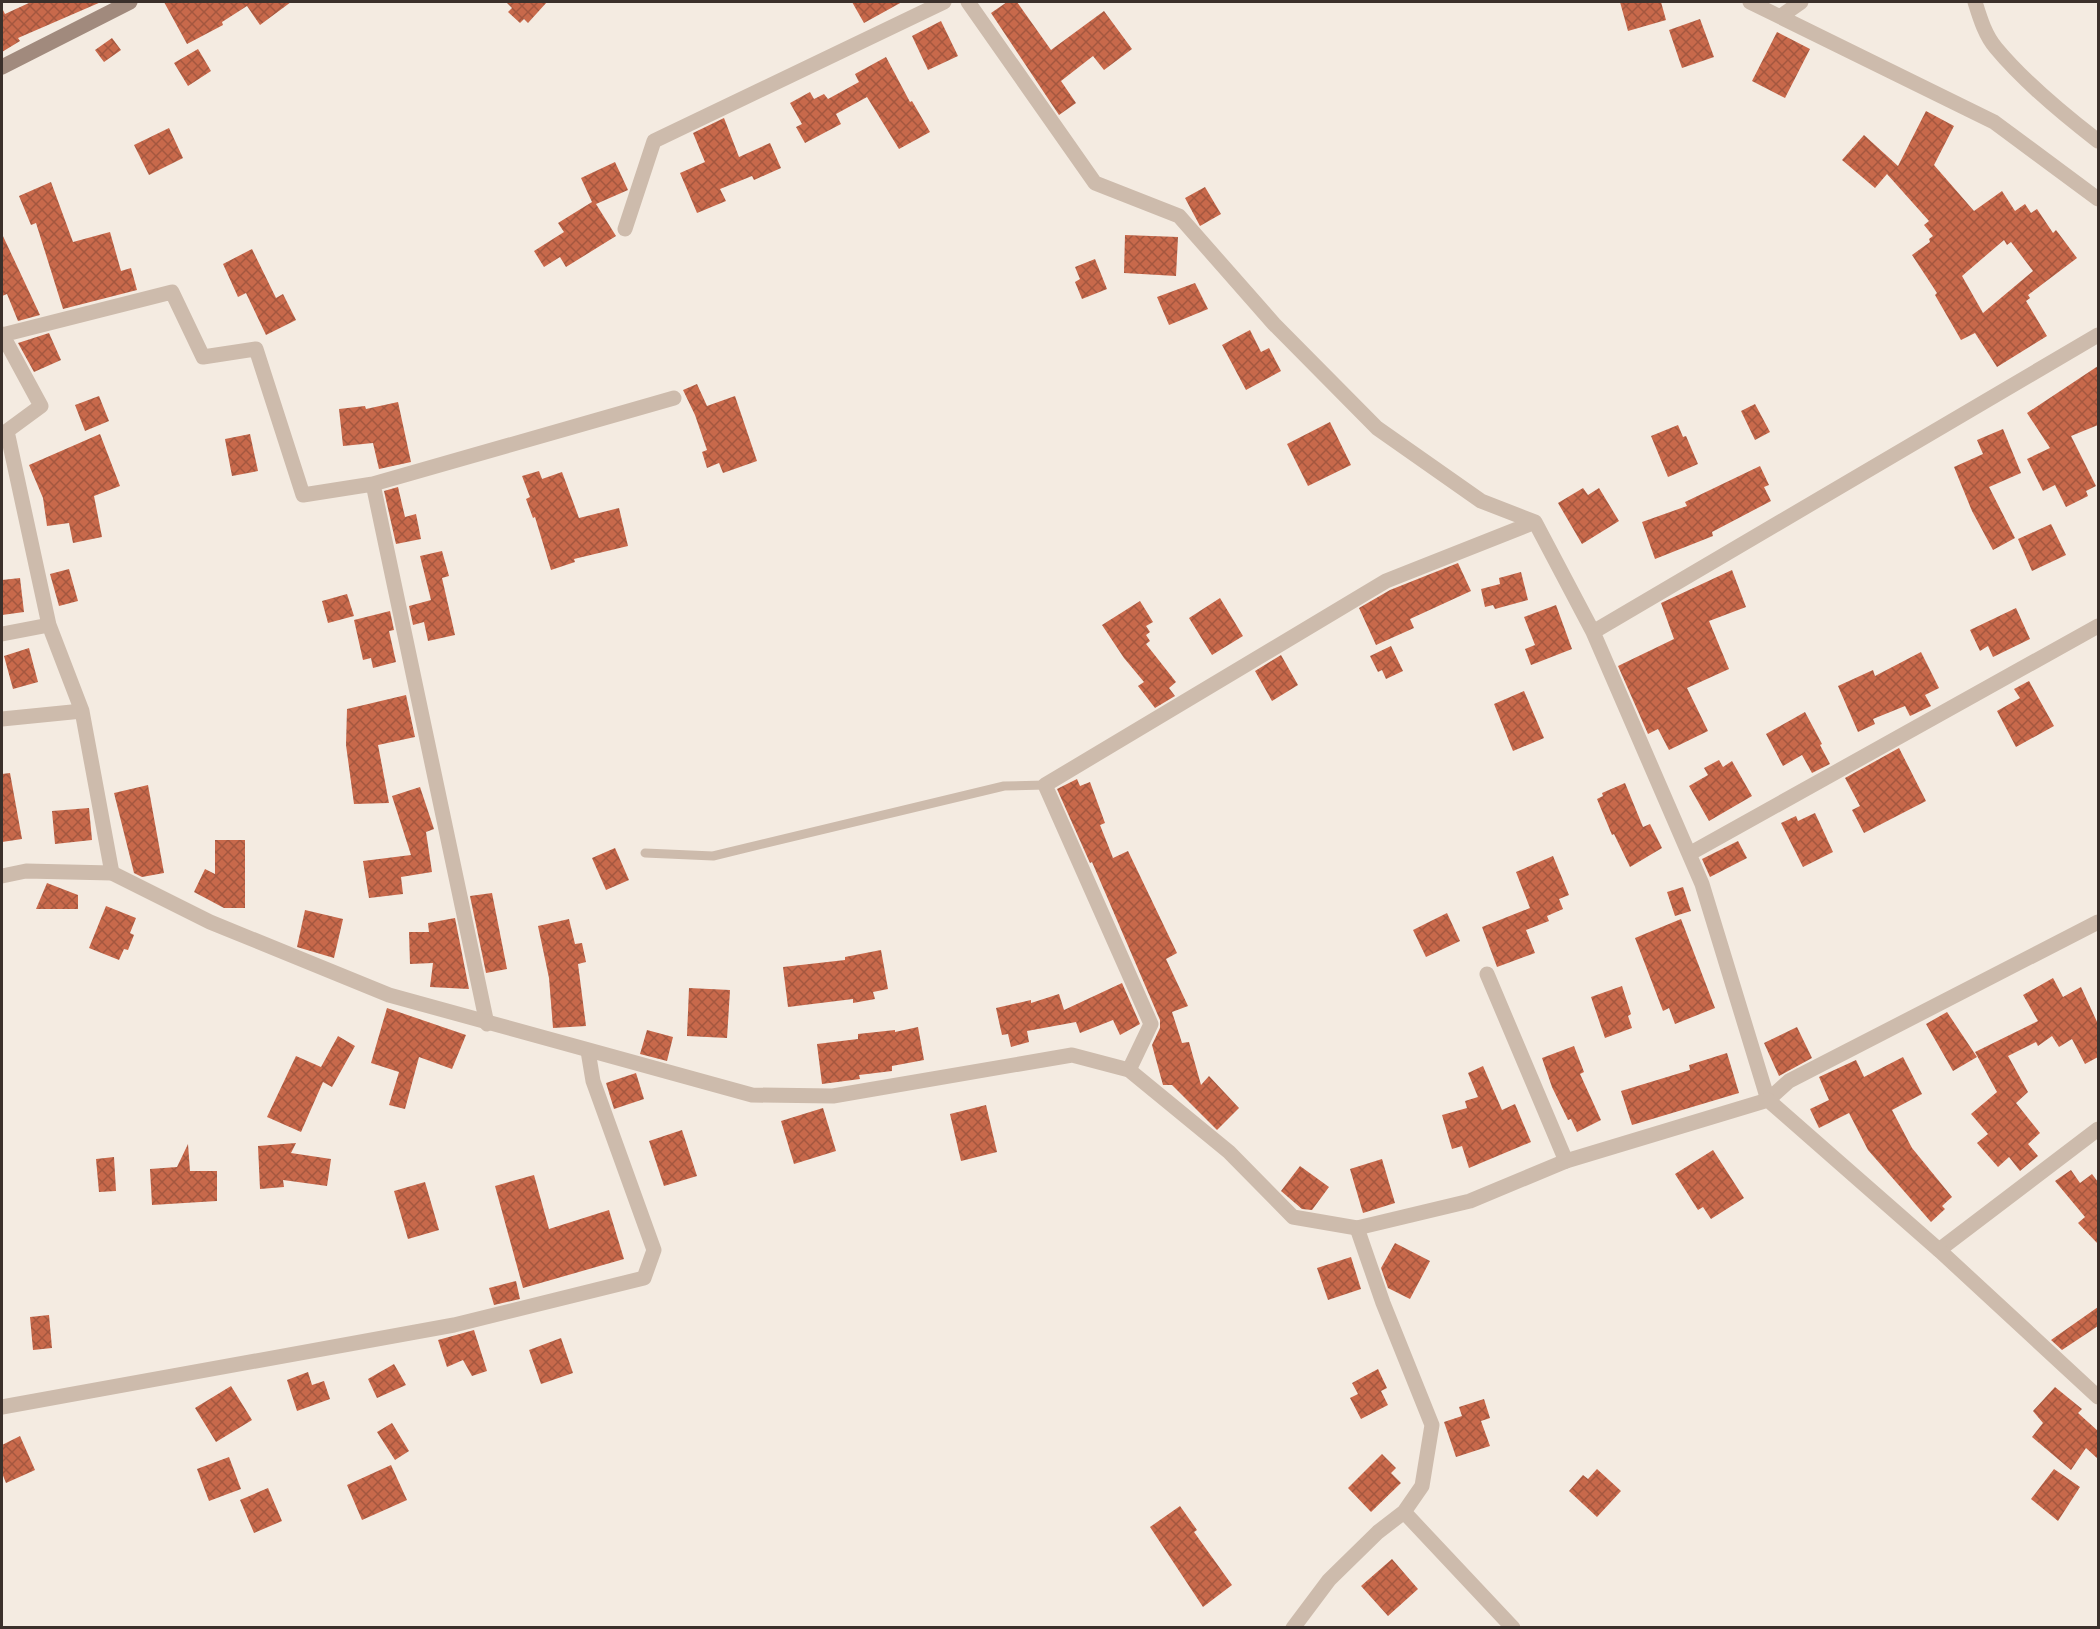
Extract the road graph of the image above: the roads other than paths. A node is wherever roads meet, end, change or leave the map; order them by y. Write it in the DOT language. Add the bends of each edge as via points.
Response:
graph roads {
  1 [pos="130,2"];
  2 [pos="944,2"];
  3 [pos="968,2"];
  4 [pos="1750,2"];
  5 [pos="1801,2"];
  6 [pos="1975,2"];
  7 [pos="1781,16"];
  8 [pos="3,64"];
  9 [pos="2098,141"];
  10 [pos="2098,199"];
  11 [pos="625,229"];
  12 [pos="2,334"];
  13 [pos="2098,335"];
  14 [pos="674,398"];
  15 [pos="373,484"];
  16 [pos="1535,522"];
  17 [pos="49,625"];
  18 [pos="2098,626"];
  19 [pos="1593,632"];
  20 [pos="2,633"];
  21 [pos="82,711"];
  22 [pos="2,719"];
  23 [pos="1045,784"];
  24 [pos="645,854"];
  25 [pos="1689,854"];
  26 [pos="111,873"];
  27 [pos="2,876"];
  28 [pos="2098,922"];
  29 [pos="1487,974"];
  30 [pos="487,1024"];
  31 [pos="588,1051"];
  32 [pos="1129,1070"];
  33 [pos="1768,1100"];
  34 [pos="2098,1129"];
  35 [pos="1566,1161"];
  36 [pos="1357,1228"];
  37 [pos="1939,1250"];
  38 [pos="2098,1397"];
  39 [pos="2,1407"];
  40 [pos="1404,1512"];
  41 [pos="1293,1628"];
  42 [pos="1513,1628"];
  1 -- 8 [label="main road"];
  2 -- 11 [label="street" via="654,141"];
  3 -- 16 [label="street" via="1095,183 1179,216 1274,324 1377,428 1481,501"];
  4 -- 7 [label="street"];
  5 -- 7 [label="street"];
  6 -- 9 [label="street" via="1995,47 2064,115"];
  7 -- 10 [label="street" via="1994,122"];
  12 -- 15 [label="street" via="172,292 203,357 256,349 303,495"];
  12 -- 17 [label="street" via="41,406 7,432"];
  13 -- 19 [label="street"];
  14 -- 15 [label="street"];
  15 -- 30 [label="street"];
  16 -- 19 [label="street"];
  16 -- 23 [label="street" via="1386,581"];
  17 -- 20 [label="street"];
  17 -- 21 [label="street"];
  18 -- 25 [label="street"];
  19 -- 25 [label="street"];
  21 -- 22 [label="street"];
  21 -- 26 [label="street"];
  23 -- 24 [label="lane" via="1004,786 713,856"];
  23 -- 32 [label="street" via="1151,1024"];
  25 -- 33 [label="street" via="1702,884"];
  26 -- 27 [label="street" via="26,871"];
  26 -- 30 [label="street" via="210,922 389,995"];
  28 -- 33 [label="street" via="1789,1081"];
  29 -- 35 [label="street"];
  30 -- 31 [label="street"];
  31 -- 32 [label="street" via="752,1095 832,1096 1072,1055"];
  31 -- 39 [label="street" via="593,1081 654,1250 644,1278 454,1325"];
  32 -- 36 [label="street" via="1229,1152 1293,1217"];
  33 -- 35 [label="street"];
  33 -- 37 [label="street"];
  34 -- 37 [label="street"];
  35 -- 36 [label="street" via="1470,1201"];
  36 -- 40 [label="street" via="1432,1425 1422,1486"];
  37 -- 38 [label="street"];
  40 -- 41 [label="street" via="1329,1580"];
  40 -- 42 [label="street"];
}
